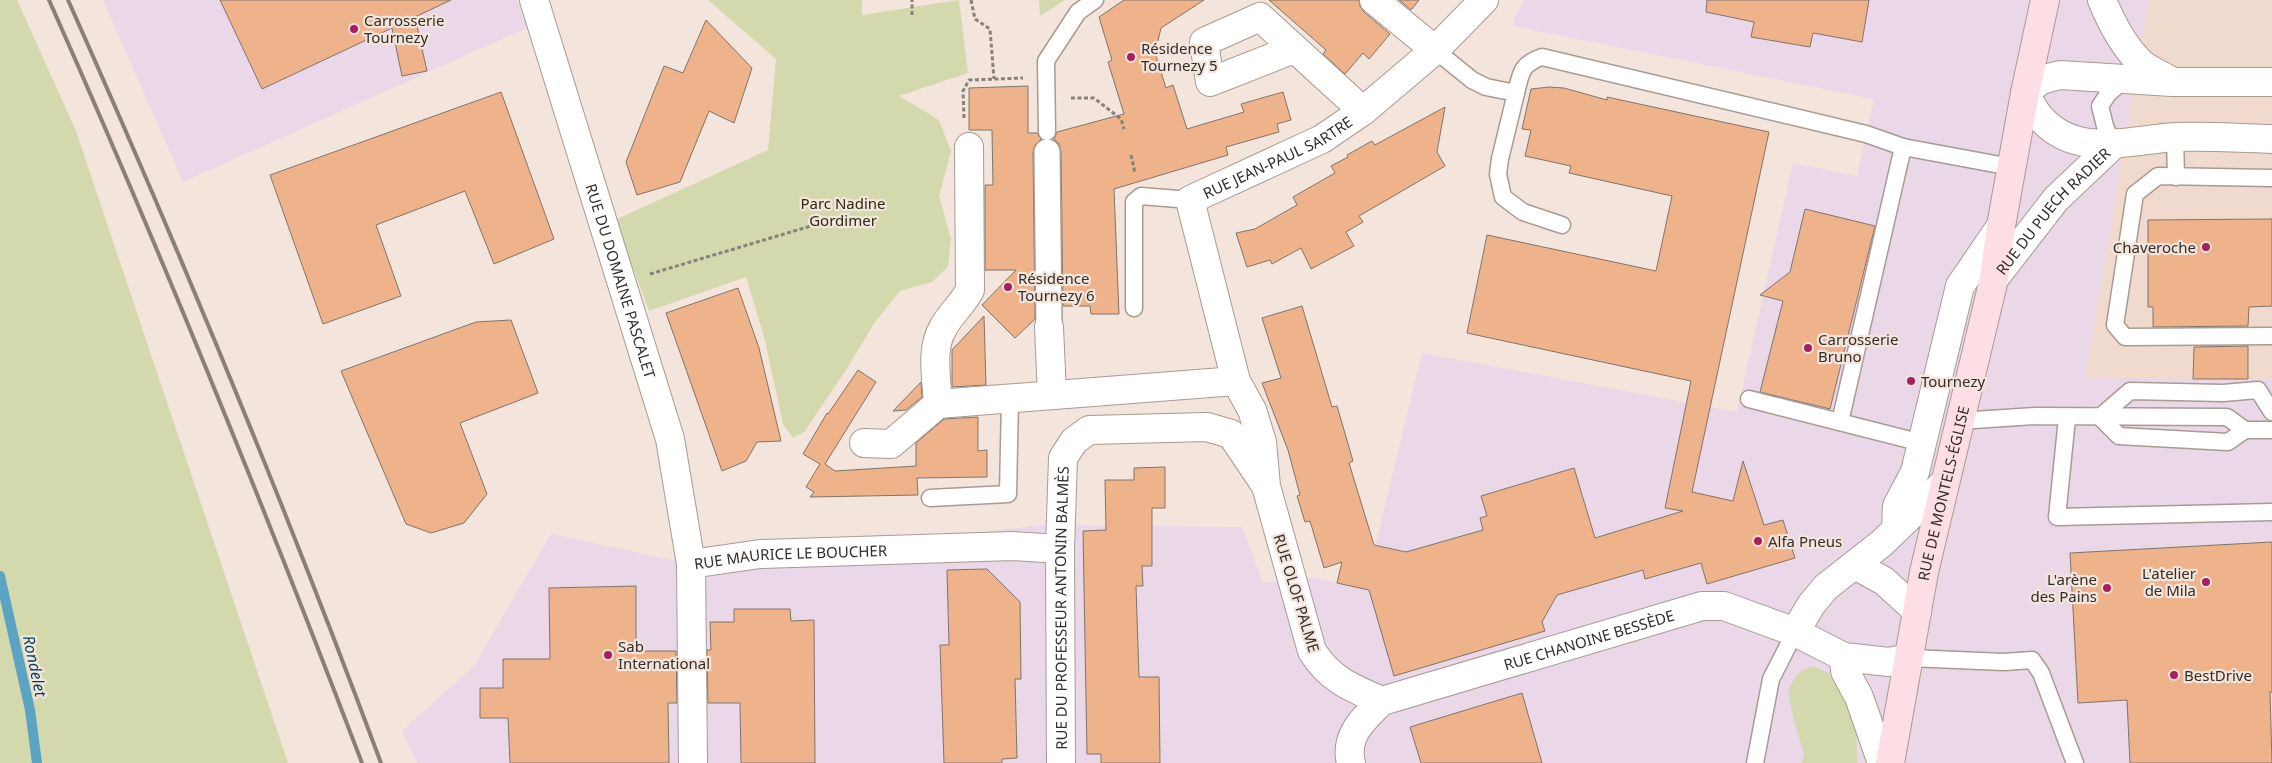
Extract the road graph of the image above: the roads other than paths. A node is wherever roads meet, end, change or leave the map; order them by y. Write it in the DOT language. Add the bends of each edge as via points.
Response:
graph roads {
  1 [pos="534,0"];
  2 [pos="1095,0"];
  3 [pos="1374,0"];
  4 [pos="1484,0"];
  5 [pos="2045,0"];
  6 [pos="2102,0"];
  7 [pos="1294,49"];
  8 [pos="1435,50"];
  9 [pos="2124,79"];
  10 [pos="2172,82"];
  11 [pos="2272,82"];
  12 [pos="1516,93"];
  13 [pos="2025,93"];
  14 [pos="1363,111"];
  15 [pos="2175,137"];
  16 [pos="2272,139"];
  17 [pos="1047,142"];
  18 [pos="2113,145"];
  19 [pos="969,147"];
  20 [pos="1903,147"];
  21 [pos="2012,167"];
  22 [pos="2176,177"];
  23 [pos="2272,178"];
  24 [pos="1190,200"];
  25 [pos="1562,225"];
  26 [pos="2001,226"];
  27 [pos="1994,279"];
  28 [pos="1134,308"];
  29 [pos="1049,327"];
  30 [pos="2272,336"];
  31 [pos="1236,381"];
  32 [pos="1052,395"];
  33 [pos="1010,398"];
  34 [pos="1749,399"];
  35 [pos="938,404"];
  36 [pos="2272,412"];
  37 [pos="2100,417"];
  38 [pos="2067,418"];
  39 [pos="1960,421"];
  40 [pos="1840,422"];
  41 [pos="2245,430"];
  42 [pos="2272,430"];
  43 [pos="864,443"];
  44 [pos="1922,443"];
  45 [pos="1945,482"];
  46 [pos="1266,486"];
  47 [pos="930,498"];
  48 [pos="2272,512"];
  49 [pos="1896,529"];
  50 [pos="1060,549"];
  51 [pos="691,564"];
  52 [pos="1855,565"];
  53 [pos="1917,611"];
  54 [pos="1795,632"];
  55 [pos="1844,657"];
  56 [pos="1909,658"];
  57 [pos="1382,701"];
  58 [pos="694,763"];
  59 [pos="1061,763"];
  60 [pos="1351,763"];
  61 [pos="1755,763"];
  62 [pos="1882,763"];
  63 [pos="1890,763"];
  64 [pos="2075,763"];
  1 -- 51 [label="street, RUE DU DOMAINE PASCALET" via="670,439"];
  2 -- 17 [label="lane" via="1078,12 1046,61"];
  3 -- 8 [label="street"];
  4 -- 8 [label="street, RUE JEAN-PAUL SARTRE"];
  5 -- 13 [label="main road, RUE DE MONTELS-ÉGLISE"];
  6 -- 10 [label="street" via="2132,53 2142,64"];
  7 -- 14 [label="street"];
  8 -- 12 [label="lane" via="1472,80 1486,87"];
  8 -- 14 [label="street, RUE JEAN-PAUL SARTRE"];
  9 -- 10 [label="street"];
  9 -- 13 [label="street" via="2060,75 2041,80"];
  9 -- 18 [label="lane" via="2100,106"];
  10 -- 11 [label="street"];
  12 -- 20 [label="lane" via="1522,68 1542,57 1866,134"];
  12 -- 25 [label="lane" via="1498,174 1503,197 1523,212"];
  13 -- 18 [label="street, RUE DU PUECH RADIER" via="2039,116 2059,133 2091,144"];
  13 -- 21 [label="main road, RUE DE MONTELS-ÉGLISE"];
  14 -- 24 [label="street, RUE JEAN-PAUL SARTRE" via="1322,139"];
  15 -- 16 [label="street, RUE DU PUECH RADIER"];
  15 -- 18 [label="street, RUE DU PUECH RADIER"];
  15 -- 22 [label="lane"];
  17 -- 29 [label="street"];
  18 -- 27 [label="street, RUE DU PUECH RADIER" via="2056,199"];
  19 -- 35 [label="street" via="970,290 943,327 936,346"];
  20 -- 21 [label="lane"];
  20 -- 40 [label="lane"];
  21 -- 26 [label="main road, RUE DE MONTELS-ÉGLISE"];
  22 -- 23 [label="lane"];
  22 -- 30 [label="lane" via="2158,176 2135,194 2116,325 2125,337"];
  24 -- 28 [label="lane" via="1141,196 1134,202"];
  24 -- 31 [label="street, RUE JEAN-PAUL SARTRE"];
  26 -- 27 [label="main road, RUE DE MONTELS-ÉGLISE"];
  26 -- 44 [label="street, RUE DE MONTELS-ÉGLISE" via="1960,286"];
  27 -- 39 [label="main road, RUE DE MONTELS-ÉGLISE"];
  29 -- 32 [label="street"];
  31 -- 32 [label="street"];
  31 -- 46 [label="street, RUE OLOF PALME" via="1252,410 1262,442"];
  32 -- 33 [label="street"];
  33 -- 35 [label="street"];
  33 -- 47 [label="lane" via="1008,494"];
  34 -- 40 [label="lane"];
  35 -- 43 [label="street" via="891,444"];
  36 -- 37 [label="lane" via="2258,390 2223,393 2130,391"];
  37 -- 38 [label="lane"];
  37 -- 41 [label="lane" via="2227,417"];
  37 -- 41 [label="lane" via="2119,436 2228,442"];
  38 -- 39 [label="lane" via="2035,416"];
  38 -- 48 [label="lane" via="2057,517"];
  39 -- 45 [label="main road, RUE DE MONTELS-ÉGLISE"];
  40 -- 44 [label="lane"];
  41 -- 42 [label="lane"];
  44 -- 49 [label="street, RUE DE MONTELS-ÉGLISE" via="1915,472 1897,506"];
  45 -- 49 [label="street"];
  45 -- 53 [label="main road, RUE DE MONTELS-ÉGLISE"];
  46 -- 50 [label="street, RUE DU PROFESSEUR ANTONIN BALMÈS" via="1231,434 1207,427 1089,430 1074,441 1063,458"];
  46 -- 57 [label="street, RUE OLOF PALME" via="1312,651 1336,679"];
  49 -- 52 [label="street"];
  50 -- 51 [label="street, RUE MAURICE LE BOUCHER" via="1013,546 760,554"];
  50 -- 59 [label="street, RUE DU PROFESSEUR ANTONIN BALMÈS"];
  51 -- 58 [label="street, RUE MAURICE LE BOUCHER"];
  52 -- 53 [label="street" via="1884,581"];
  52 -- 54 [label="street" via="1826,587"];
  53 -- 56 [label="main road, RUE DE MONTELS-ÉGLISE"];
  54 -- 55 [label="street, RUE CHANOINE BESSÈDE"];
  54 -- 57 [label="street, RUE CHANOINE BESSÈDE" via="1724,606 1702,606"];
  54 -- 61 [label="lane" via="1771,679"];
  55 -- 56 [label="street, RUE CHANOINE BESSÈDE" via="1890,662"];
  55 -- 62 [label="street" via="1845,671 1859,697"];
  56 -- 63 [label="main road, RUE DE MONTELS-ÉGLISE"];
  56 -- 64 [label="lane" via="2032,660 2041,673"];
  57 -- 60 [label="street" via="1362,720 1354,733 1349,752"];
}
